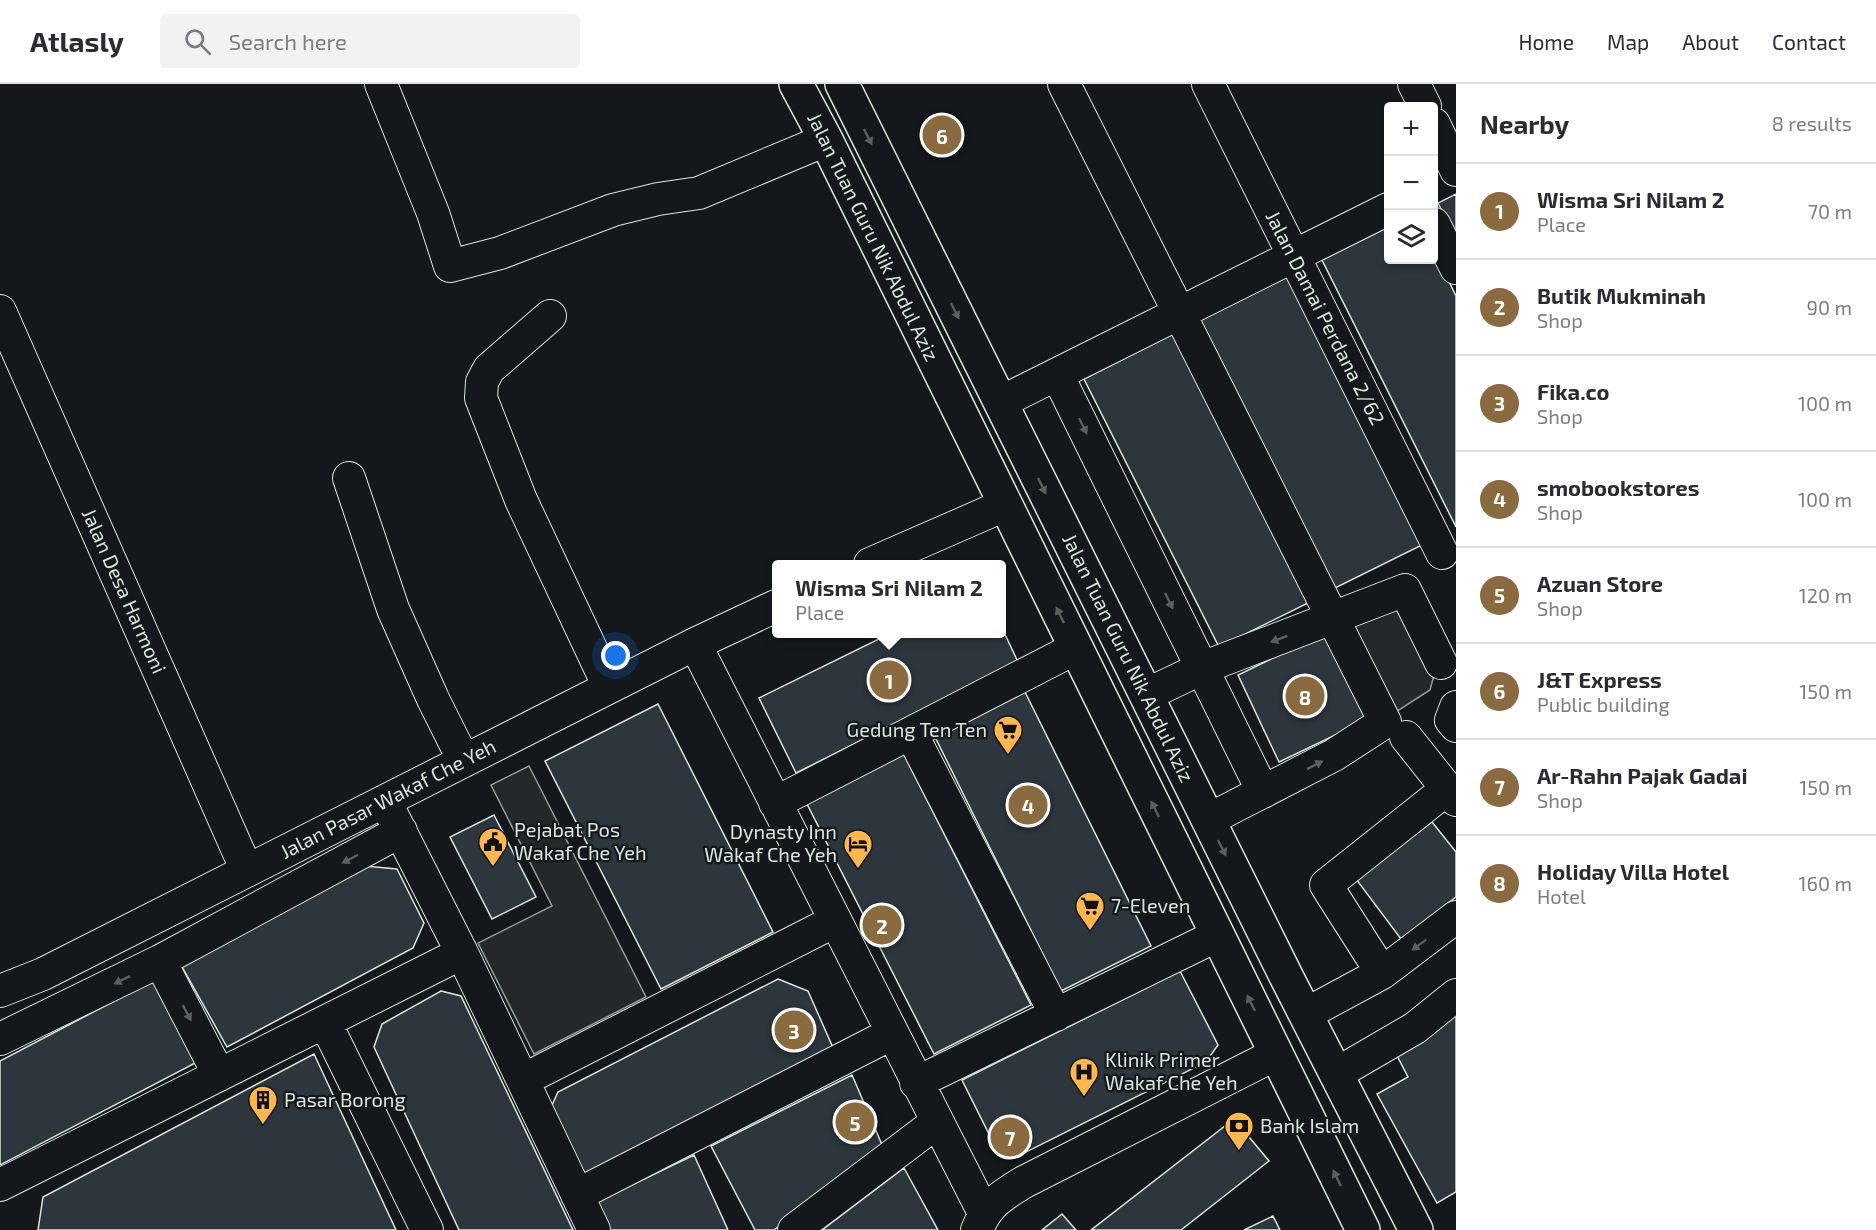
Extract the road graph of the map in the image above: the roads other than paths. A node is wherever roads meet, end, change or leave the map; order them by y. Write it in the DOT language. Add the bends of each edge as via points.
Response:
graph roads {
  1 [pos="381,84"];
  2 [pos="796,84"];
  3 [pos="842,84"];
  4 [pos="1064,84"];
  5 [pos="1208,84"];
  6 [pos="1414,84"];
  7 [pos="1423,102"];
  8 [pos="1438,132"];
  9 [pos="826,140"];
  10 [pos="1456,170"];
  11 [pos="1456,175"];
  12 [pos="1438,184"];
  13 [pos="1387,210"];
  14 [pos="1438,232"];
  15 [pos="1294,256"];
  16 [pos="1456,268"];
  17 [pos="0,311"];
  18 [pos="1179,313"];
  19 [pos="550,316"];
  20 [pos="1057,374"];
  21 [pos="1000,402"];
  22 [pos="349,478"];
  23 [pos="1005,505"];
  24 [pos="1442,553"];
  25 [pos="879,560"];
  26 [pos="772,608"];
  27 [pos="1333,618"];
  28 [pos="695,644"];
  29 [pos="1076,648"];
  30 [pos="1442,663"];
  31 [pos="1202,668"];
  32 [pos="609,687"];
  33 [pos="1146,695"];
  34 [pos="1456,707"];
  35 [pos="1456,726"];
  36 [pos="1396,730"];
  37 [pos="911,733"];
  38 [pos="464,761"];
  39 [pos="1263,792"];
  40 [pos="1451,794"];
  41 [pos="384,801"];
  42 [pos="775,803"];
  43 [pos="1208,820"];
  44 [pos="401,831"];
  45 [pos="247,871"];
  46 [pos="1456,917"];
  47 [pos="835,921"];
  48 [pos="1218,935"];
  49 [pos="462,953"];
  50 [pos="160,961"];
  51 [pos="1382,973"];
  52 [pos="0,991"];
  53 [pos="1456,994"];
  54 [pos="1306,1014"];
  55 [pos="1056,1015"];
  56 [pos="325,1022"];
  57 [pos="891,1034"];
  58 [pos="0,1039"];
  59 [pos="1276,1054"];
  60 [pos="1336,1074"];
  61 [pos="219,1075"];
  62 [pos="523,1080"];
  63 [pos="916,1083"];
  64 [pos="937,1122"];
  65 [pos="0,1185"];
  66 [pos="577,1195"];
  67 [pos="980,1221"];
  68 [pos="427,1230"];
  69 [pos="594,1230"];
  70 [pos="794,1230"];
  71 [pos="1363,1230"];
  72 [pos="1416,1230"];
  1 -- 9 [label="street" via="450,266 500,254 613,210 699,193"];
  2 -- 9 [label="main road, Jalan Tuan Guru Nik Abdul Aziz"];
  3 -- 21 [label="main road, Jalan Tuan Guru Nik Abdul Aziz, one-way"];
  4 -- 18 [label="street"];
  5 -- 15 [label="street, Jalan Damai Perdana 2/62"];
  6 -- 7 [label="street"];
  8 -- 10 [label="street"];
  9 -- 23 [label="main road, Jalan Tuan Guru Nik Abdul Aziz"];
  11 -- 12 [label="street"];
  13 -- 15 [label="street"];
  14 -- 16 [label="street"];
  15 -- 18 [label="street"];
  15 -- 24 [label="street, Jalan Damai Perdana 2/62"];
  17 -- 45 [label="street, Jalan Desa Harmoni"];
  18 -- 20 [label="street"];
  18 -- 27 [label="street"];
  19 -- 32 [label="street" via="489,369 482,381 481,398 521,500"];
  20 -- 21 [label="street"];
  20 -- 31 [label="street, one-way"];
  21 -- 33 [label="main road, Jalan Tuan Guru Nik Abdul Aziz, one-way"];
  22 -- 38 [label="street" via="393,609"];
  23 -- 25 [label="street"];
  29 -- 23 [label="main road, Jalan Tuan Guru Nik Abdul Aziz, one-way"];
  26 -- 28 [label="street, Jalan Pasar Wakaf Che Yeh"];
  27 -- 30 [label="street" via="1405,590"];
  27 -- 31 [label="street, one-way"];
  27 -- 36 [label="street"];
  28 -- 32 [label="street, Jalan Pasar Wakaf Che Yeh"];
  28 -- 42 [label="street"];
  29 -- 37 [label="street"];
  48 -- 29 [label="main road, Jalan Tuan Guru Nik Abdul Aziz, one-way"];
  31 -- 33 [label="street"];
  31 -- 39 [label="street"];
  32 -- 38 [label="street, Jalan Pasar Wakaf Che Yeh"];
  33 -- 43 [label="main road, Jalan Tuan Guru Nik Abdul Aziz"];
  34 -- 35 [label="street" via="1451,720"];
  39 -- 36 [label="street, one-way" via="1334,755"];
  36 -- 40 [label="street"];
  37 -- 42 [label="street"];
  37 -- 55 [label="street"];
  38 -- 41 [label="street, Jalan Pasar Wakaf Che Yeh"];
  39 -- 43 [label="street"];
  40 -- 51 [label="street" via="1326,885"];
  41 -- 44 [label="street"];
  41 -- 45 [label="street, Jalan Pasar Wakaf Che Yeh"];
  42 -- 47 [label="street"];
  43 -- 54 [label="main road, Jalan Tuan Guru Nik Abdul Aziz, one-way"];
  44 -- 49 [label="street"];
  44 -- 50 [label="street, one-way"];
  45 -- 52 [label="street, Jalan Pasar Wakaf Che Yeh" via="43,974"];
  46 -- 51 [label="street, one-way"];
  47 -- 57 [label="street"];
  47 -- 62 [label="street"];
  48 -- 55 [label="street"];
  59 -- 48 [label="main road, Jalan Tuan Guru Nik Abdul Aziz, one-way"];
  49 -- 56 [label="street"];
  49 -- 62 [label="street"];
  50 -- 58 [label="street, one-way"];
  50 -- 61 [label="street, one-way"];
  51 -- 54 [label="street"];
  53 -- 60 [label="street" via="1415,1028"];
  54 -- 60 [label="main road, Jalan Tuan Guru Nik Abdul Aziz"];
  55 -- 63 [label="street"];
  56 -- 61 [label="street"];
  56 -- 68 [label="street"];
  57 -- 63 [label="street"];
  57 -- 66 [label="street"];
  59 -- 67 [label="street" via="1024,1182 1003,1195"];
  71 -- 59 [label="main road, Jalan Tuan Guru Nik Abdul Aziz, one-way"];
  60 -- 72 [label="main road, Jalan Tuan Guru Nik Abdul Aziz"];
  61 -- 65 [label="street"];
  62 -- 66 [label="street"];
  63 -- 64 [label="street"];
  64 -- 67 [label="street"];
  64 -- 70 [label="street"];
  66 -- 69 [label="street"];
}
